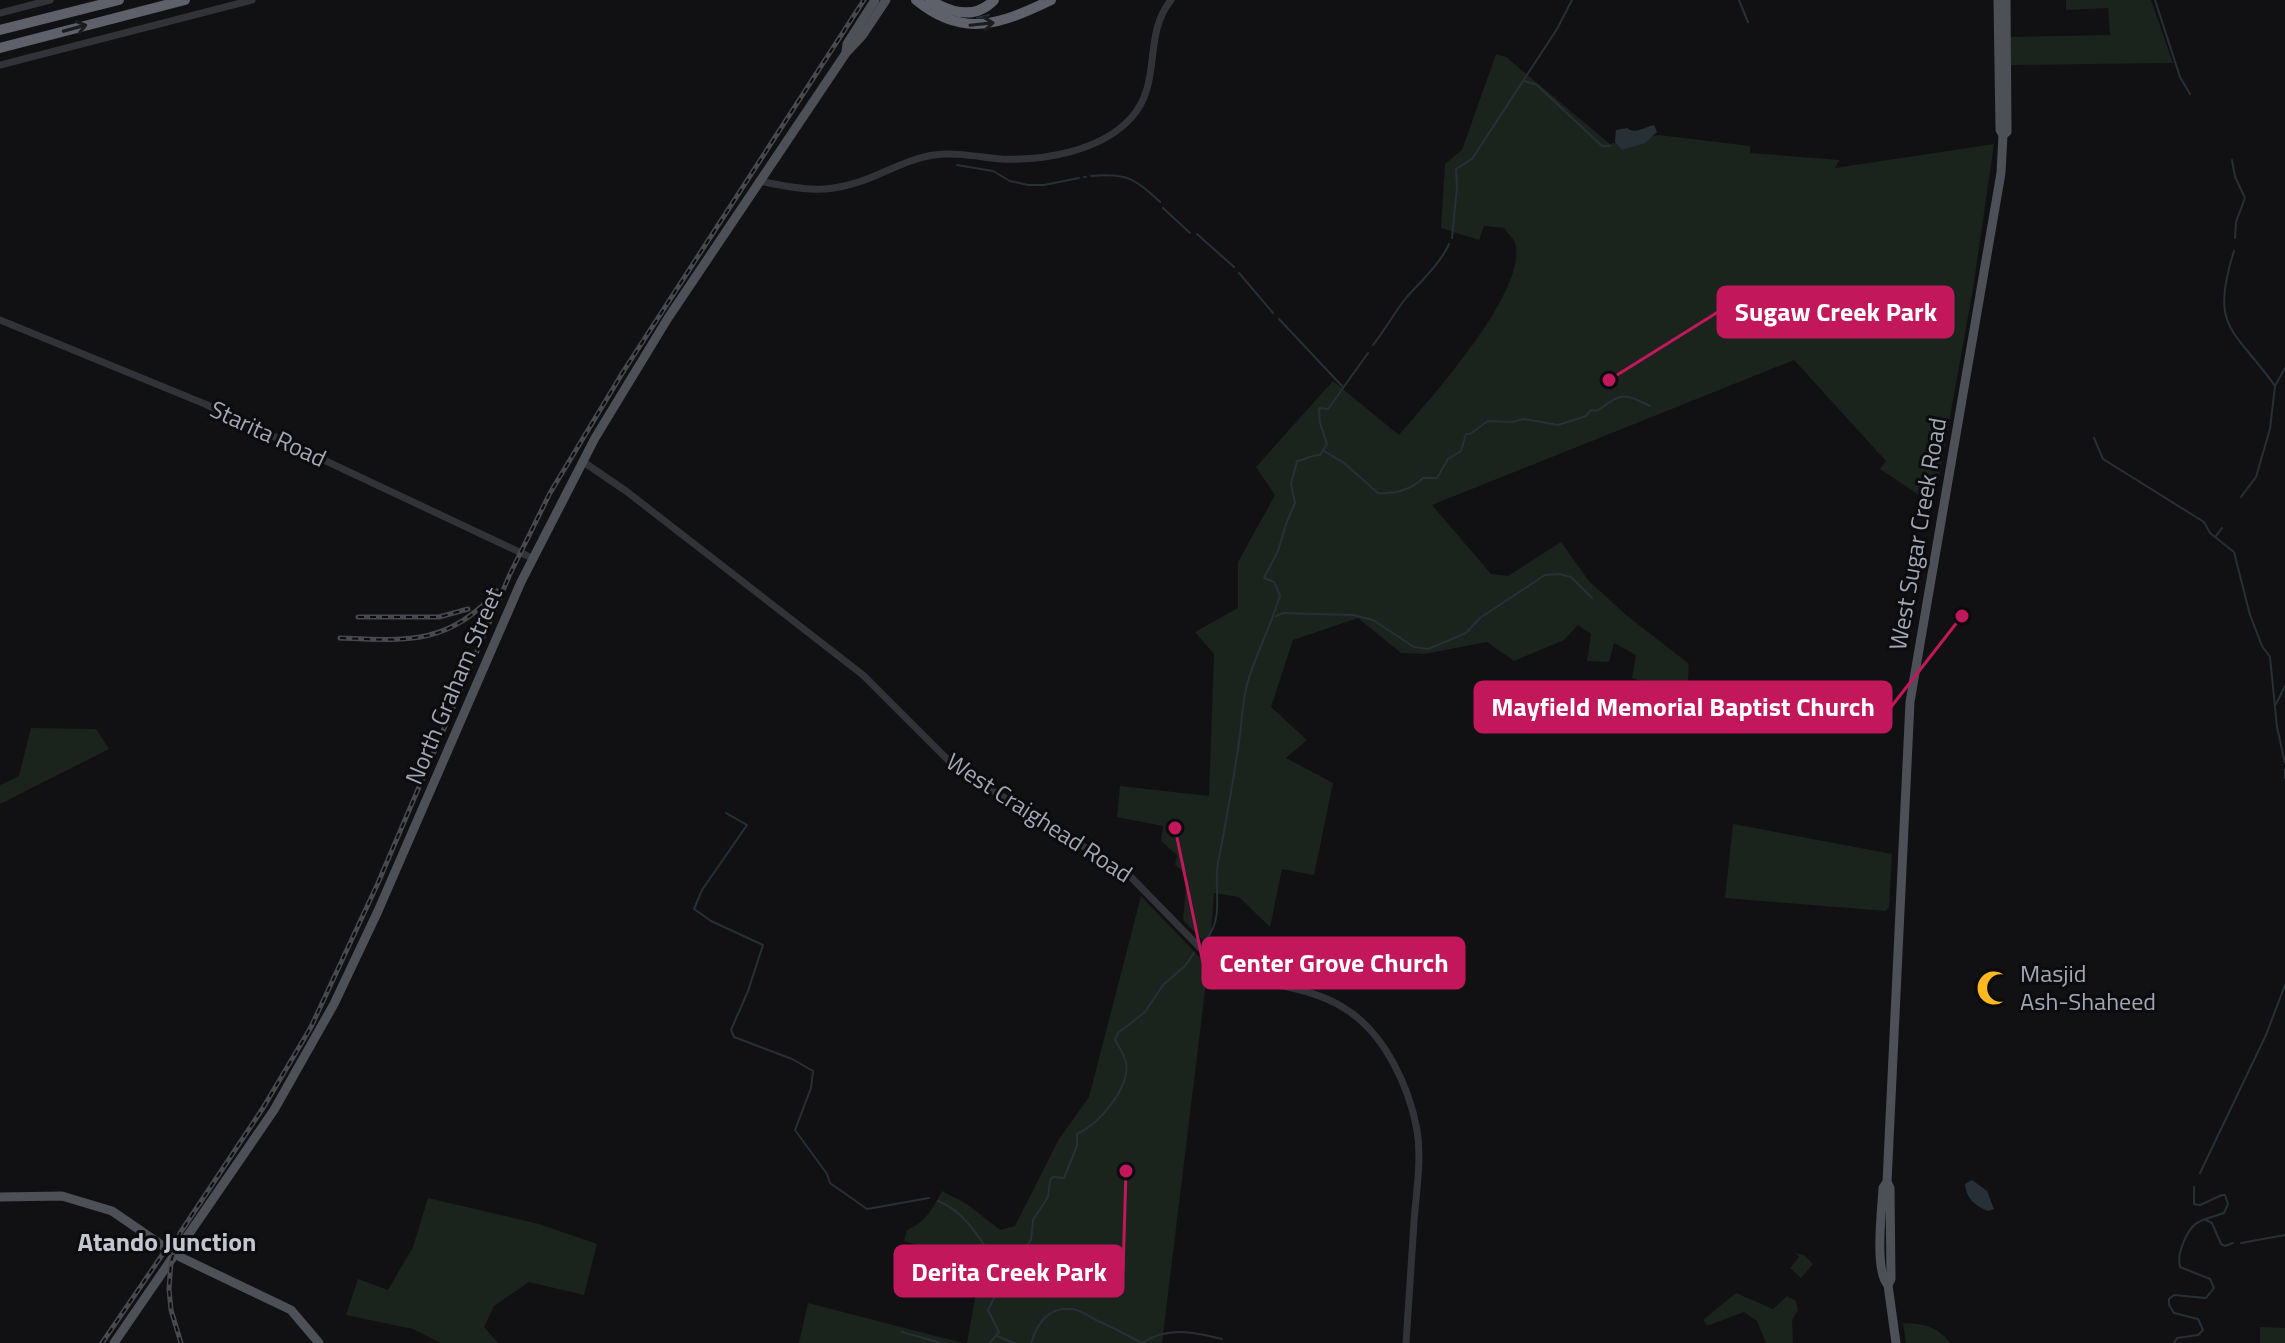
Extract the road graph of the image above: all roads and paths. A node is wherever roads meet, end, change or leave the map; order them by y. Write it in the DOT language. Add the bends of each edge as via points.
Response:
graph roads {
  1 [pos="50,0"];
  2 [pos="119,0"];
  3 [pos="185,0"];
  4 [pos="252,0"];
  5 [pos="875,0"];
  6 [pos="886,0"];
  7 [pos="916,0"];
  8 [pos="930,0"];
  9 [pos="994,0"];
  10 [pos="1051,0"];
  11 [pos="1171,0"];
  12 [pos="1998,0"];
  13 [pos="2006,0"];
  14 [pos="0,13"];
  15 [pos="0,30"];
  16 [pos="0,48"];
  17 [pos="846,53"];
  18 [pos="0,65"];
  19 [pos="2003,135"];
  20 [pos="759,181"];
  21 [pos="0,320"];
  22 [pos="582,461"];
  23 [pos="532,558"];
  24 [pos="0,1197"];
  25 [pos="176,1255"];
  26 [pos="114,1343"];
  27 [pos="319,1343"];
  28 [pos="1406,1343"];
  29 [pos="1896,1343"];
  1 -- 14 [label="street"];
  2 -- 15 [label="highway"];
  16 -- 3 [label="highway, one-way"];
  4 -- 18 [label="street"];
  5 -- 17 [label="main road, North Graham Street"];
  6 -- 17 [label="main road, North Graham Street"];
  7 -- 10 [label="highway, one-way" via="951,21 969,25 999,22"];
  8 -- 9 [label="highway" via="967,13"];
  11 -- 20 [label="street" via="1156,27 1144,101 1127,123 1101,139 1034,158 932,155 833,188 795,190"];
  12 -- 19 [label="main road, West Sugar Creek Road"];
  13 -- 19 [label="main road, West Sugar Creek Road" via="2008,107"];
  17 -- 20 [label="main road, North Graham Street"];
  19 -- 29 [label="main road, West Sugar Creek Road" via="1999,187 1910,702 1887,1182 1888,1285"];
  20 -- 22 [label="main road, North Graham Street"];
  21 -- 23 [label="street, Starita Road" via="205,404"];
  22 -- 23 [label="main road, North Graham Street"];
  22 -- 28 [label="street, West Craighead Road" via="863,675 956,768 1127,873 1223,968 1328,1000 1371,1030 1398,1076 1417,1131"];
  23 -- 25 [label="main road, North Graham Street" via="334,1004 274,1110"];
  24 -- 25 [label="main road" via="43,1194 78,1199 112,1211"];
  25 -- 26 [label="main road, North Graham Street"];
  25 -- 27 [label="main road" via="284,1305"];
}
